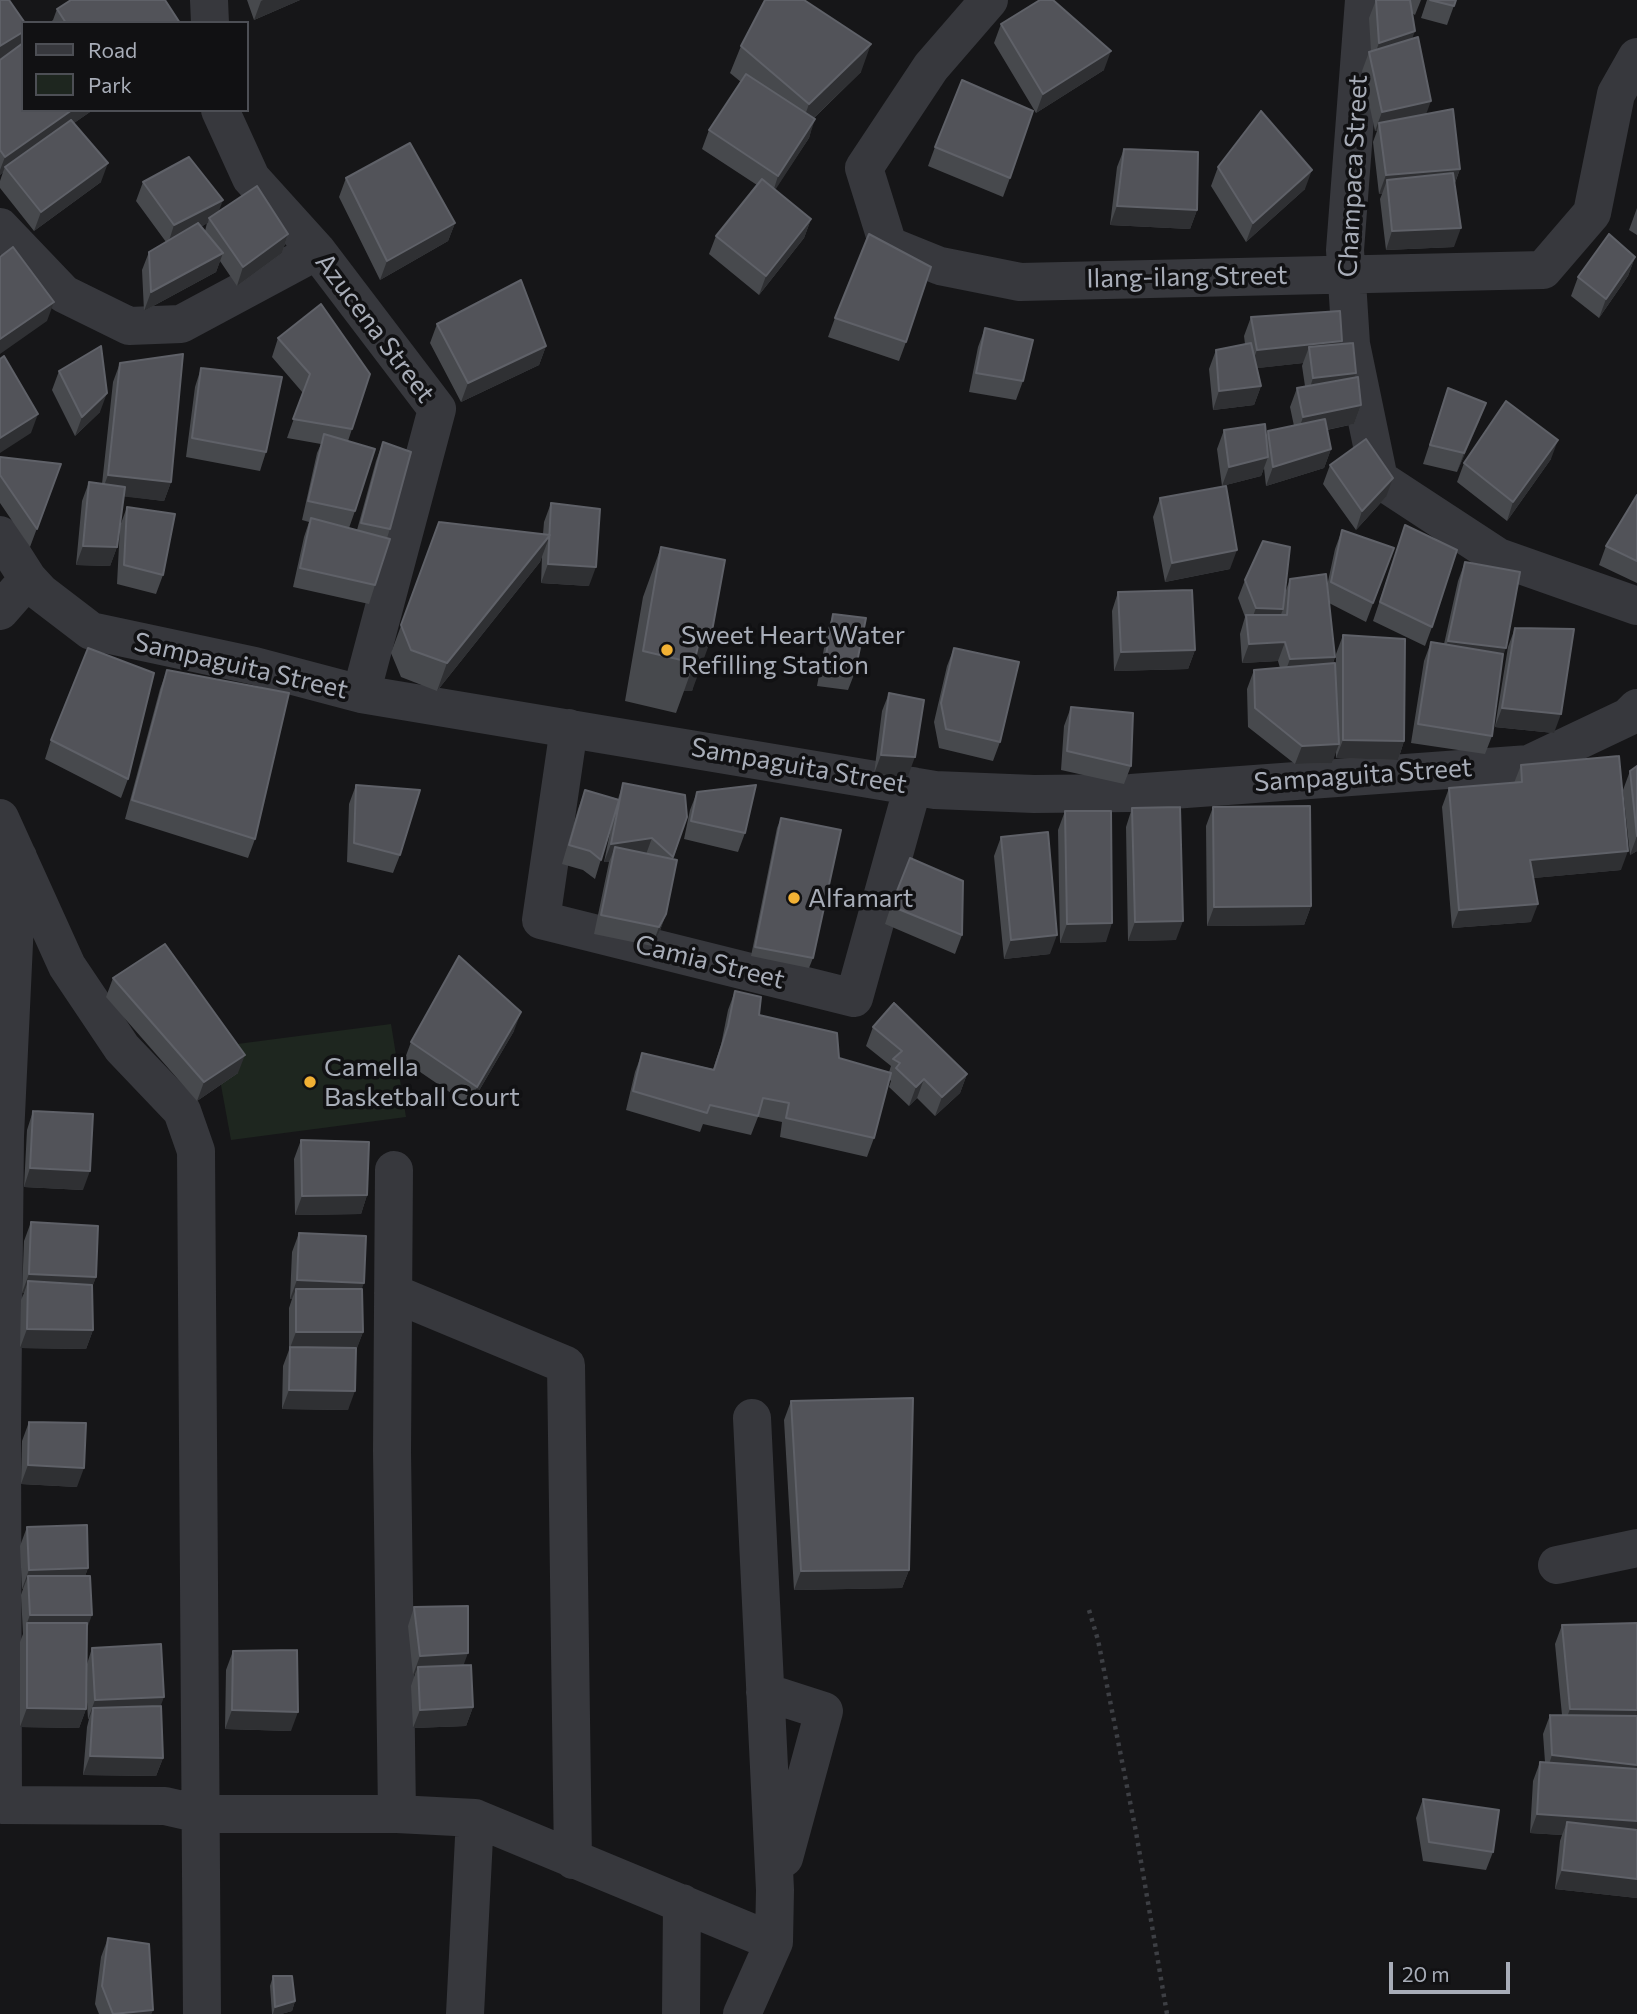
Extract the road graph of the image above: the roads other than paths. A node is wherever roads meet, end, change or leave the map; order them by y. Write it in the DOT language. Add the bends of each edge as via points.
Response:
graph roads {
  1 [pos="209,0"];
  2 [pos="989,0"];
  3 [pos="1364,0"];
  4 [pos="210,21"];
  5 [pos="1637,57"];
  6 [pos="221,112"];
  7 [pos="0,227"];
  8 [pos="317,251"];
  9 [pos="1347,274"];
  10 [pos="0,535"];
  11 [pos="28,579"];
  12 [pos="1637,606"];
  13 [pos="0,611"];
  14 [pos="361,694"];
  15 [pos="1637,708"];
  16 [pos="569,728"];
  17 [pos="913,786"];
  18 [pos="0,818"];
  19 [pos="18,857"];
  20 [pos="394,1170"];
  21 [pos="393,1293"];
  22 [pos="752,1418"];
  23 [pos="1637,1548"];
  24 [pos="1557,1565"];
  25 [pos="765,1692"];
  26 [pos="200,1814"];
  27 [pos="397,1814"];
  28 [pos="475,1818"];
  29 [pos="573,1860"];
  30 [pos="775,1890"];
  31 [pos="682,1903"];
  32 [pos="774,1942"];
  33 [pos="202,2014"];
  34 [pos="465,2014"];
  35 [pos="681,2014"];
  36 [pos="742,2014"];
  1 -- 4 [label="street"];
  2 -- 9 [label="street, Ilang-ilang Street" via="931,67 864,168 888,245 940,266 1020,282"];
  3 -- 9 [label="street, Champaca Street"];
  5 -- 9 [label="street, Ilang-ilang Street" via="1616,94 1592,213 1544,270"];
  6 -- 8 [label="street, Azucena Street" via="251,178"];
  7 -- 8 [label="street" via="64,294 129,326 181,324"];
  8 -- 14 [label="street, Azucena Street" via="436,409"];
  9 -- 12 [label="street, Champaca Street" via="1351,344 1379,479 1498,557"];
  10 -- 11 [label="street, Sampaguita Street"];
  11 -- 13 [label="street"];
  11 -- 14 [label="street, Sampaguita Street" via="91,631"];
  14 -- 16 [label="street, Sampaguita Street"];
  15 -- 17 [label="street, Sampaguita Street" via="1529,764 1131,793 1034,794"];
  16 -- 17 [label="street, Sampaguita Street"];
  16 -- 17 [label="street, Camia Street" via="541,920 854,998"];
  18 -- 19 [label="street"];
  19 -- 26 [label="street" via="67,966 122,1048 182,1111 197,1151"];
  19 -- 26 [label="street" via="5,1136 3,1805 165,1806"];
  20 -- 21 [label="street"];
  21 -- 27 [label="street"];
  21 -- 29 [label="street" via="566,1365"];
  22 -- 25 [label="street"];
  23 -- 24 [label="street"];
  25 -- 30 [label="street"];
  25 -- 30 [label="street" via="824,1712"];
  26 -- 27 [label="street"];
  26 -- 33 [label="street"];
  27 -- 28 [label="street"];
  28 -- 29 [label="street"];
  28 -- 34 [label="street"];
  29 -- 31 [label="street"];
  30 -- 32 [label="street"];
  31 -- 32 [label="street"];
  31 -- 35 [label="street"];
  32 -- 36 [label="street"];
}
